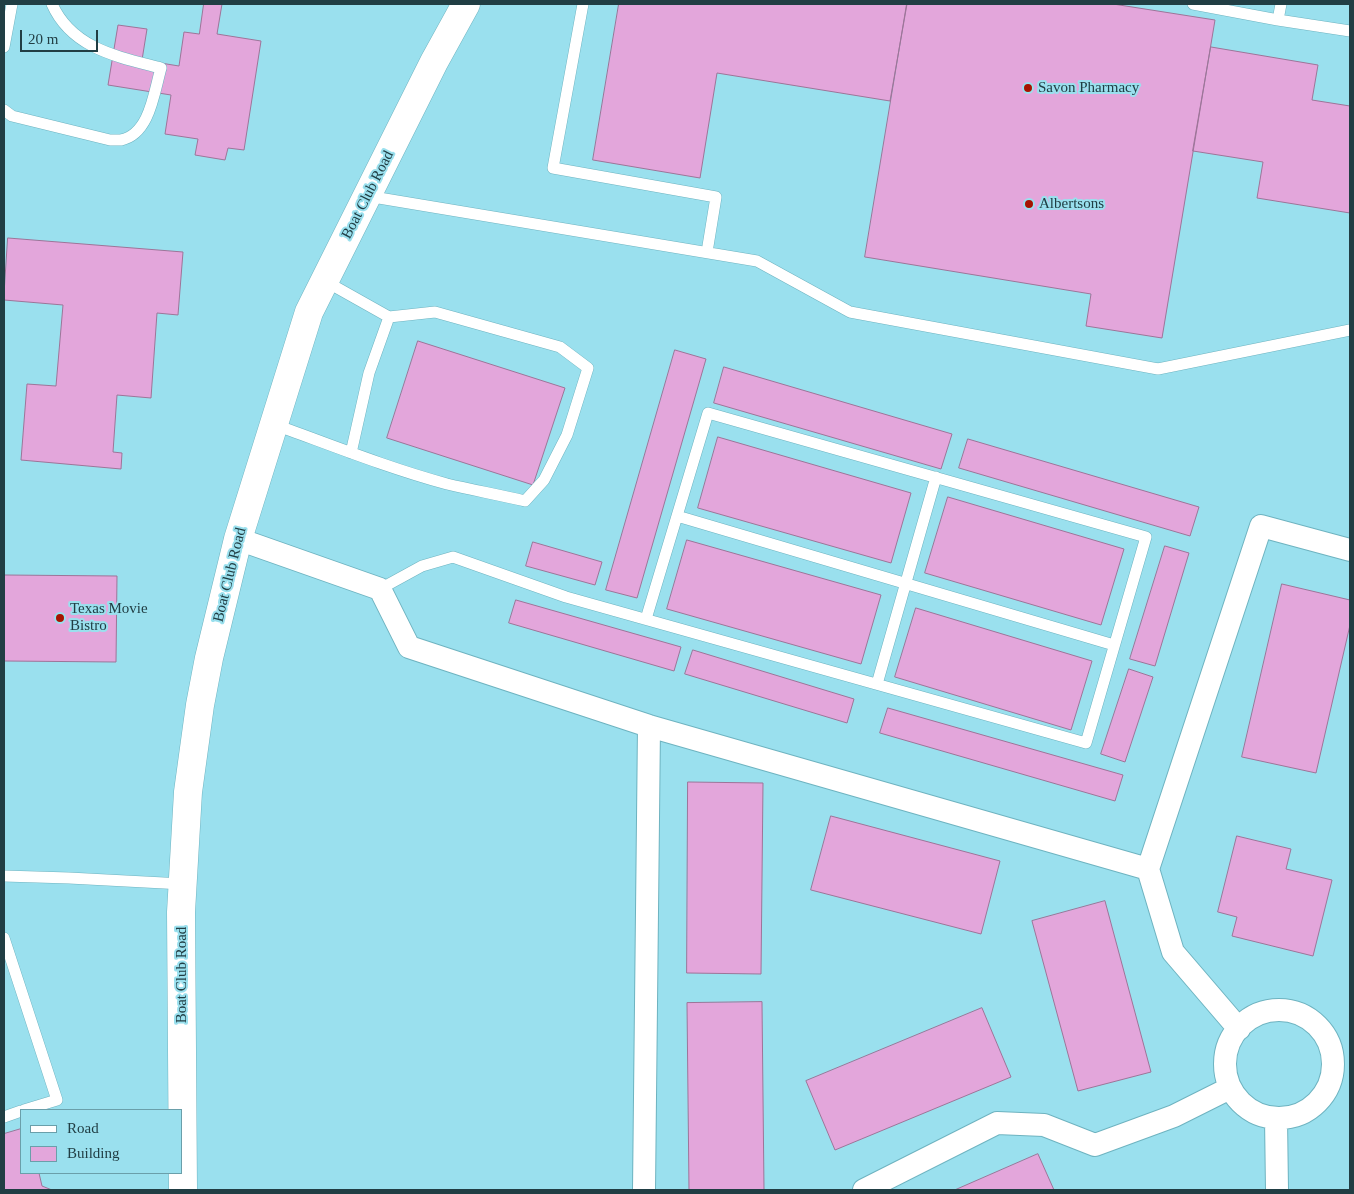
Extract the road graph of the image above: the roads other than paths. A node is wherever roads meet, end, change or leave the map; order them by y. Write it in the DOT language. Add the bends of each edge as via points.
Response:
graph roads {
  1 [pos="12,4"];
  2 [pos="52,4"];
  3 [pos="466,4"];
  4 [pos="583,4"];
  5 [pos="1197,4"];
  6 [pos="1281,4"];
  7 [pos="1278,20"];
  8 [pos="1350,31"];
  9 [pos="4,47"];
  10 [pos="4,110"];
  11 [pos="368,196"];
  12 [pos="707,252"];
  13 [pos="325,280"];
  14 [pos="389,317"];
  15 [pos="1350,330"];
  16 [pos="274,424"];
  17 [pos="351,453"];
  18 [pos="936,477"];
  19 [pos="677,516"];
  20 [pos="238,539"];
  21 [pos="1350,550"];
  22 [pos="905,584"];
  23 [pos="380,589"];
  24 [pos="646,619"];
  25 [pos="1114,645"];
  26 [pos="877,684"];
  27 [pos="649,726"];
  28 [pos="1148,869"];
  29 [pos="4,876"];
  30 [pos="183,884"];
  31 [pos="4,938"];
  32 [pos="1239,1029"];
  33 [pos="1342,1068"];
  34 [pos="1230,1088"];
  35 [pos="59,1105"];
  36 [pos="34,1109"];
  37 [pos="20,1112"];
  38 [pos="4,1116"];
  39 [pos="1276,1118"];
  40 [pos="184,1190"];
  41 [pos="644,1190"];
  42 [pos="864,1190"];
  43 [pos="1277,1190"];
  1 -- 9 [label="lane"];
  2 -- 10 [label="lane" via="70,29 91,45 106,53 161,68 148,116 138,131 121,140 110,140 12,116"];
  3 -- 11 [label="main road, Boat Club Road"];
  4 -- 12 [label="lane" via="553,168 716,197"];
  5 -- 7 [label="lane"];
  6 -- 7 [label="lane"];
  7 -- 8 [label="lane"];
  11 -- 12 [label="lane"];
  11 -- 13 [label="main road, Boat Club Road"];
  12 -- 15 [label="lane" via="757,261 850,312 1158,369"];
  13 -- 14 [label="lane"];
  13 -- 16 [label="main road, Boat Club Road" via="309,312"];
  14 -- 17 [label="lane" via="368,373"];
  14 -- 17 [label="lane" via="435,312 560,347 588,368 567,435 544,480 525,501 446,484"];
  16 -- 17 [label="lane"];
  16 -- 20 [label="main road, Boat Club Road"];
  18 -- 19 [label="lane" via="708,412"];
  18 -- 22 [label="lane"];
  18 -- 25 [label="lane" via="1146,537"];
  19 -- 22 [label="lane"];
  19 -- 24 [label="lane"];
  20 -- 23 [label="street"];
  20 -- 30 [label="main road, Boat Club Road" via="200,705 188,792"];
  21 -- 28 [label="street" via="1261,526"];
  22 -- 25 [label="lane"];
  22 -- 26 [label="lane"];
  23 -- 24 [label="lane" via="422,566 453,557 566,596"];
  23 -- 27 [label="street" via="409,647"];
  24 -- 26 [label="lane"];
  25 -- 26 [label="lane" via="1086,743"];
  27 -- 28 [label="street"];
  27 -- 41 [label="street"];
  28 -- 32 [label="street" via="1173,952"];
  29 -- 30 [label="lane"];
  30 -- 40 [label="main road, Boat Club Road"];
  31 -- 35 [label="lane"];
  32 -- 33 [label="street" via="1261,1013 1279,1010 1297,1013 1312,1021 1324,1034"];
  32 -- 34 [label="street" via="1226,1052 1225,1070"];
  33 -- 39 [label="street" via="1321,1099 1308,1110 1292,1117"];
  34 -- 39 [label="street" via="1256,1113"];
  34 -- 42 [label="street" via="1174,1116 1095,1145 1044,1125 997,1123"];
  35 -- 36 [label="lane"];
  37 -- 38 [label="lane"];
  39 -- 43 [label="street"];
}
